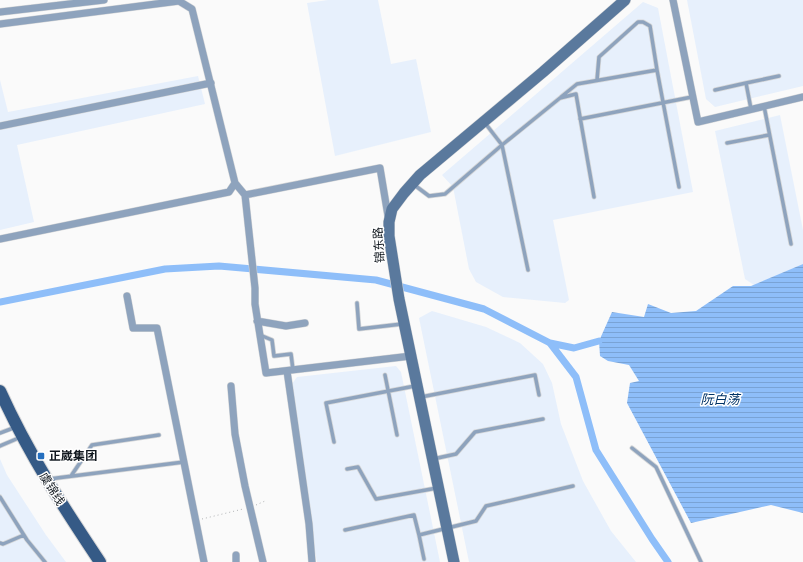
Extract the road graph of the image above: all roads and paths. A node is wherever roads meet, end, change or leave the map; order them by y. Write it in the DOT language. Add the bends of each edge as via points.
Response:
graph roads {
  1 [pos="104,0"];
  2 [pos="625,0"];
  3 [pos="673,0"];
  4 [pos="0,12"];
  5 [pos="0,24"];
  6 [pos="657,70"];
  7 [pos="779,76"];
  8 [pos="597,80"];
  9 [pos="211,83"];
  10 [pos="746,83"];
  11 [pos="715,90"];
  12 [pos="692,97"];
  13 [pos="803,97"];
  14 [pos="560,98"];
  15 [pos="663,103"];
  16 [pos="764,106"];
  17 [pos="751,109"];
  18 [pos="580,119"];
  19 [pos="484,121"];
  20 [pos="0,126"];
  21 [pos="769,134"];
  22 [pos="727,143"];
  23 [pos="502,145"];
  24 [pos="235,183"];
  25 [pos="412,183"];
  26 [pos="679,186"];
  27 [pos="245,195"];
  28 [pos="594,197"];
  29 [pos="389,222"];
  30 [pos="0,238"];
  31 [pos="791,244"];
  32 [pos="528,270"];
  33 [pos="128,296"];
  34 [pos="357,303"];
  35 [pos="257,320"];
  36 [pos="305,323"];
  37 [pos="404,324"];
  38 [pos="260,335"];
  39 [pos="411,356"];
  40 [pos="290,370"];
  41 [pos="385,375"];
  42 [pos="231,386"];
  43 [pos="416,386"];
  44 [pos="0,391"];
  45 [pos="388,391"];
  46 [pos="539,395"];
  47 [pos="420,398"];
  48 [pos="543,418"];
  49 [pos="19,432"];
  50 [pos="0,434"];
  51 [pos="159,435"];
  52 [pos="397,435"];
  53 [pos="334,442"];
  54 [pos="0,446"];
  55 [pos="632,448"];
  56 [pos="432,459"];
  57 [pos="184,462"];
  58 [pos="347,469"];
  59 [pos="71,476"];
  60 [pos="46,480"];
  61 [pos="573,486"];
  62 [pos="438,488"];
  63 [pos="0,497"];
  64 [pos="265,501"];
  65 [pos="4,503"];
  66 [pos="0,506"];
  67 [pos="250,508"];
  68 [pos="195,521"];
  69 [pos="447,529"];
  70 [pos="345,530"];
  71 [pos="24,535"];
  72 [pos="419,535"];
  73 [pos="0,543"];
  74 [pos="424,559"];
  75 [pos="45,562"];
  76 [pos="100,562"];
  77 [pos="204,562"];
  78 [pos="263,562"];
  79 [pos="312,562"];
  80 [pos="454,562"];
  81 [pos="701,562"];
  1 -- 4 [label="street"];
  2 -- 19 [label="main road, 锦东路"];
  3 -- 12 [label="street"];
  5 -- 9 [label="street" via="179,1 192,9"];
  6 -- 8 [label="lane"];
  6 -- 8 [label="lane" via="650,26 638,22 599,57"];
  6 -- 15 [label="lane"];
  7 -- 10 [label="lane"];
  8 -- 14 [label="lane" via="577,84"];
  9 -- 20 [label="street"];
  9 -- 24 [label="street"];
  10 -- 11 [label="lane"];
  10 -- 17 [label="lane"];
  12 -- 15 [label="lane"];
  12 -- 17 [label="street" via="698,122"];
  13 -- 16 [label="street"];
  14 -- 18 [label="lane" via="576,94"];
  14 -- 23 [label="lane"];
  15 -- 18 [label="lane"];
  15 -- 26 [label="lane"];
  16 -- 17 [label="street"];
  16 -- 21 [label="lane"];
  18 -- 28 [label="lane"];
  19 -- 23 [label="lane"];
  19 -- 25 [label="main road, 锦东路"];
  21 -- 22 [label="lane"];
  21 -- 31 [label="lane"];
  23 -- 25 [label="lane" via="444,194 429,196"];
  23 -- 32 [label="lane"];
  24 -- 27 [label="street"];
  24 -- 30 [label="street" via="228,192"];
  25 -- 29 [label="main road, 锦东路" via="392,209"];
  27 -- 29 [label="street" via="380,168"];
  27 -- 35 [label="street"];
  29 -- 37 [label="main road, 锦东路" via="388,236"];
  33 -- 57 [label="street" via="133,328 157,328"];
  34 -- 37 [label="lane" via="359,329"];
  35 -- 36 [label="street" via="286,326"];
  35 -- 38 [label="street"];
  37 -- 39 [label="main road, 锦东路"];
  38 -- 40 [label="lane" via="272,340 274,356 291,354"];
  38 -- 40 [label="street" via="266,373"];
  39 -- 40 [label="street"];
  39 -- 43 [label="main road, 锦东路"];
  40 -- 79 [label="street"];
  41 -- 45 [label="lane"];
  42 -- 67 [label="street" via="235,434"];
  43 -- 45 [label="lane"];
  43 -- 47 [label="main road, 锦东路"];
  44 -- 49 [label="main road, 虞锦线"];
  45 -- 52 [label="lane"];
  45 -- 53 [label="lane" via="326,403"];
  46 -- 47 [label="lane" via="535,375"];
  47 -- 56 [label="main road, 锦东路"];
  48 -- 56 [label="lane" via="475,432 456,454"];
  49 -- 50 [label="lane"];
  49 -- 54 [label="lane"];
  49 -- 60 [label="main road, 虞锦线"];
  51 -- 59 [label="lane" via="92,444"];
  55 -- 81 [label="lane" via="656,467"];
  56 -- 62 [label="main road, 锦东路"];
  57 -- 59 [label="lane"];
  57 -- 68 [label="street"];
  58 -- 62 [label="lane" via="358,467 376,499"];
  59 -- 60 [label="lane"];
  60 -- 76 [label="main road, 虞锦线"];
  61 -- 69 [label="lane" via="486,506 476,521"];
  62 -- 69 [label="main road, 锦东路"];
  63 -- 65 [label="lane"];
  64 -- 67 [label="path"];
  65 -- 66 [label="lane"];
  65 -- 71 [label="lane"];
  67 -- 68 [label="path"];
  67 -- 78 [label="street"];
  68 -- 77 [label="street"];
  69 -- 72 [label="lane"];
  69 -- 80 [label="main road, 锦东路"];
  70 -- 72 [label="lane" via="414,515"];
  71 -- 73 [label="lane"];
  71 -- 75 [label="lane"];
  72 -- 74 [label="lane"];
}
